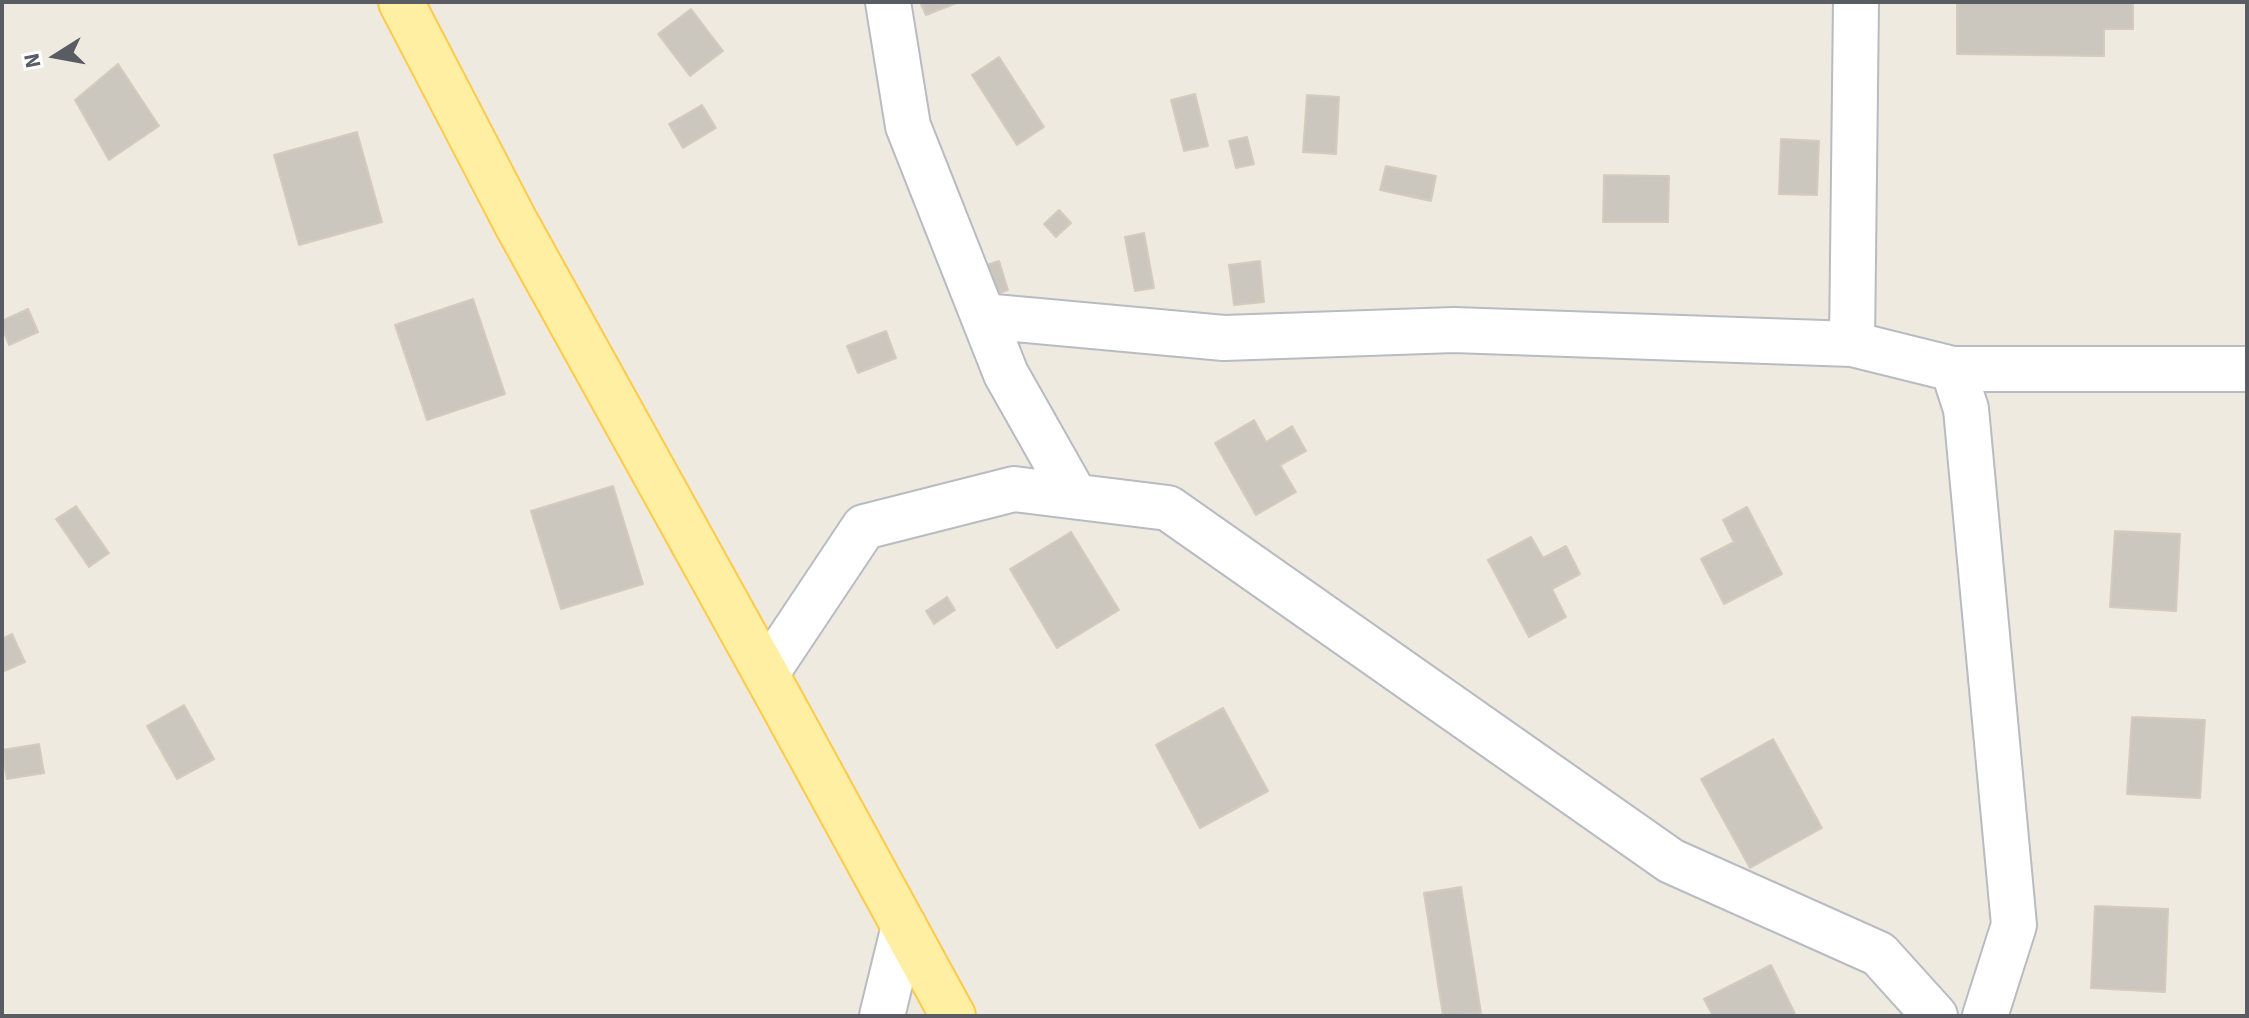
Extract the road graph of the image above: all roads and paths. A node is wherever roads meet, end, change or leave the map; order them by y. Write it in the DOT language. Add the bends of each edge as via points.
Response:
graph roads {
  1 [pos="401,2"];
  2 [pos="888,2"];
  3 [pos="1856,2"];
  4 [pos="983,316"];
  5 [pos="1852,344"];
  6 [pos="1953,369"];
  7 [pos="2247,369"];
  8 [pos="1075,496"];
  9 [pos="766,674"];
  10 [pos="904,926"];
  11 [pos="882,1016"];
  12 [pos="953,1016"];
  13 [pos="1935,1016"];
  14 [pos="1985,1016"];
  1 -- 9 [label="main road" via="516,223"];
  2 -- 4 [label="street" via="908,126"];
  3 -- 5 [label="street"];
  4 -- 5 [label="street" via="1224,338 1454,330"];
  4 -- 8 [label="street" via="1006,374"];
  5 -- 6 [label="street"];
  6 -- 7 [label="street"];
  6 -- 14 [label="street" via="1966,409 2014,925"];
  8 -- 9 [label="street" via="1014,489 864,527"];
  8 -- 13 [label="street" via="1168,508 1671,861 1879,954"];
  9 -- 10 [label="main road"];
  10 -- 11 [label="street"];
  10 -- 12 [label="main road"];
}
